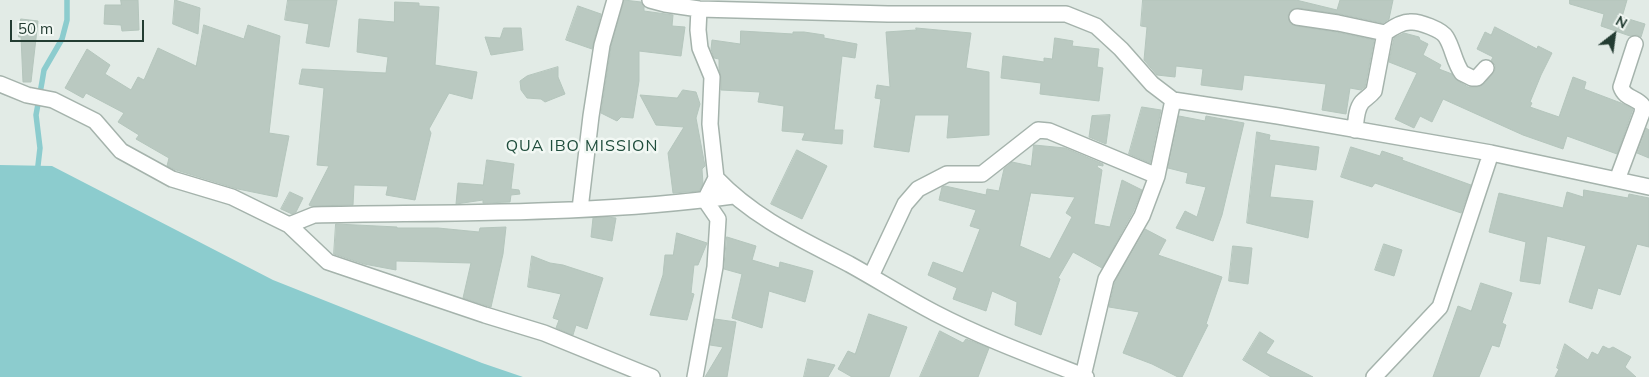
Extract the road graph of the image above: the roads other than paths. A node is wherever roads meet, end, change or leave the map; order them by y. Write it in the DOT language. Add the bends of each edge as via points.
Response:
graph roads {
  1 [pos="615,0"];
  2 [pos="650,0"];
  3 [pos="699,9"];
  4 [pos="1297,17"];
  5 [pos="1386,33"];
  6 [pos="1635,44"];
  7 [pos="1486,68"];
  8 [pos="0,84"];
  9 [pos="1173,100"];
  10 [pos="1356,130"];
  11 [pos="1491,153"];
  12 [pos="1157,176"];
  13 [pos="716,178"];
  14 [pos="1618,180"];
  15 [pos="1649,187"];
  16 [pos="733,196"];
  17 [pos="705,200"];
  18 [pos="580,209"];
  19 [pos="289,225"];
  20 [pos="871,276"];
  21 [pos="652,377"];
  22 [pos="695,377"];
  23 [pos="1084,377"];
  24 [pos="1374,377"];
  1 -- 18 [label="street" via="602,45"];
  2 -- 3 [label="street"];
  3 -- 9 [label="street" via="1066,14 1096,26 1152,84"];
  3 -- 13 [label="street" via="700,48 712,77 710,124"];
  4 -- 5 [label="street"];
  5 -- 7 [label="street" via="1411,22 1434,28 1447,37 1462,73 1478,78"];
  5 -- 10 [label="street" via="1374,91 1357,111"];
  6 -- 14 [label="street" via="1621,87 1627,97 1643,106"];
  8 -- 19 [label="street" via="52,100 95,121 121,151 172,178 232,197"];
  9 -- 10 [label="street"];
  9 -- 12 [label="street"];
  10 -- 11 [label="street"];
  11 -- 14 [label="street"];
  11 -- 24 [label="street" via="1440,307"];
  12 -- 20 [label="street" via="1049,131 1038,130 982,174 947,174 918,189 905,204"];
  12 -- 23 [label="street" via="1142,216 1106,279"];
  13 -- 16 [label="street"];
  13 -- 17 [label="street"];
  14 -- 15 [label="street"];
  16 -- 17 [label="street"];
  16 -- 20 [label="street" via="760,216"];
  17 -- 18 [label="street"];
  17 -- 22 [label="street" via="718,219 715,267"];
  18 -- 19 [label="street" via="314,215"];
  19 -- 21 [label="street" via="328,262 544,333"];
  20 -- 23 [label="street" via="936,314"];
}
